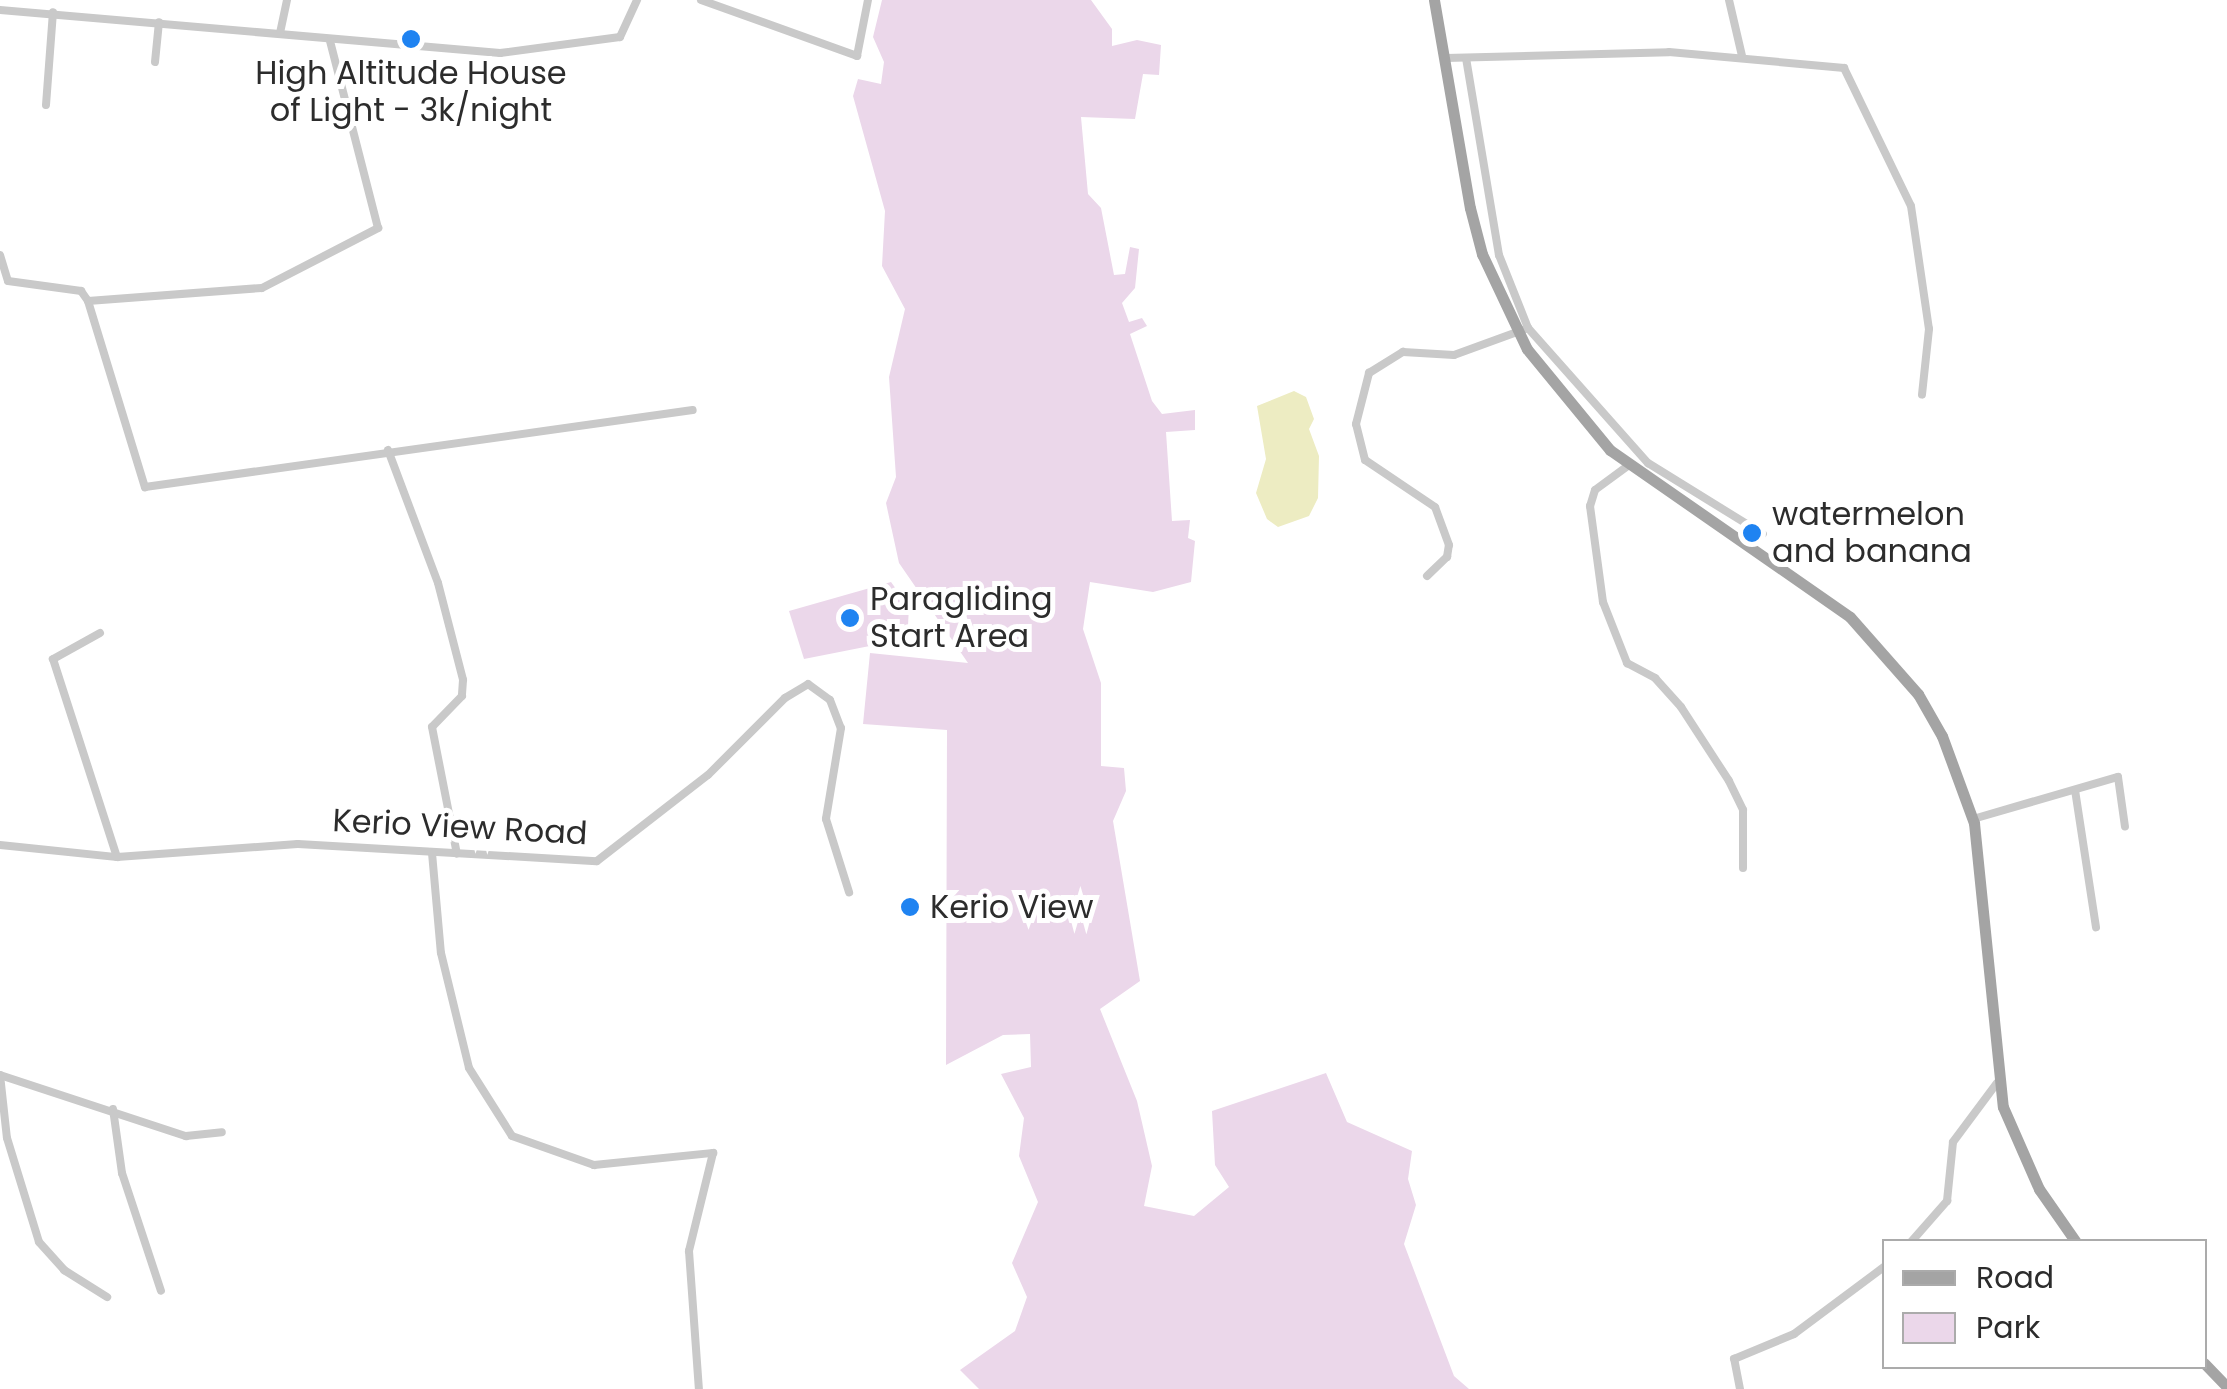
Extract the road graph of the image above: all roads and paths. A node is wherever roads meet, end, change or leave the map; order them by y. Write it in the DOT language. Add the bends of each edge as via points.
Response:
graph roads {
  1 [pos="1,0"];
  2 [pos="287,0"];
  3 [pos="637,0"];
  4 [pos="700,0"];
  5 [pos="868,0"];
  6 [pos="1434,0"];
  7 [pos="1729,0"];
  8 [pos="0,9"];
  9 [pos="52,12"];
  10 [pos="159,22"];
  11 [pos="280,33"];
  12 [pos="330,41"];
  13 [pos="1742,56"];
  14 [pos="1446,58"];
  15 [pos="1466,58"];
  16 [pos="155,62"];
  17 [pos="46,104"];
  18 [pos="0,256"];
  19 [pos="88,301"];
  20 [pos="1522,330"];
  21 [pos="1922,395"];
  22 [pos="693,410"];
  23 [pos="388,450"];
  24 [pos="1629,464"];
  25 [pos="1762,534"];
  26 [pos="1427,576"];
  27 [pos="100,633"];
  28 [pos="2075,790"];
  29 [pos="1972,819"];
  30 [pos="2126,826"];
  31 [pos="1,847"];
  32 [pos="432,853"];
  33 [pos="456,854"];
  34 [pos="117,857"];
  35 [pos="1743,868"];
  36 [pos="849,892"];
  37 [pos="2096,927"];
  38 [pos="0,1075"];
  39 [pos="1997,1083"];
  40 [pos="113,1109"];
  41 [pos="222,1132"];
  42 [pos="1914,1239"];
  43 [pos="2074,1239"];
  44 [pos="1882,1268"];
  45 [pos="161,1292"];
  46 [pos="107,1298"];
  47 [pos="2207,1367"];
  48 [pos="2227,1387"];
  49 [pos="699,1389"];
  50 [pos="1740,1389"];
  1 -- 8 [label="street"];
  2 -- 11 [label="street"];
  3 -- 12 [label="street" via="620,37 574,38 570,47 500,53"];
  4 -- 5 [label="street" via="857,56"];
  6 -- 14 [label="main road"];
  7 -- 13 [label="street"];
  8 -- 9 [label="street"];
  9 -- 10 [label="street"];
  9 -- 17 [label="street"];
  10 -- 11 [label="street"];
  10 -- 16 [label="street"];
  11 -- 12 [label="street"];
  12 -- 19 [label="street" via="378,228 262,288"];
  13 -- 15 [label="street"];
  13 -- 21 [label="street" via="1850,73 1911,206 1929,329"];
  14 -- 15 [label="street"];
  14 -- 20 [label="main road" via="1470,208"];
  15 -- 20 [label="street" via="1499,255"];
  18 -- 19 [label="street" via="8,280 82,292"];
  19 -- 23 [label="street" via="145,488"];
  20 -- 24 [label="main road" via="1562,398"];
  20 -- 25 [label="street" via="1648,463"];
  20 -- 26 [label="street" via="1454,355 1403,352 1369,374 1356,424 1366,460 1436,507 1449,545 1447,557"];
  22 -- 23 [label="street"];
  23 -- 33 [label="street" via="438,583 463,680 462,696 432,728"];
  24 -- 29 [label="main road" via="1850,617 1918,694 1942,736"];
  24 -- 35 [label="street" via="1595,490 1590,506 1603,602 1627,662 1655,678 1681,707 1729,782 1743,810"];
  27 -- 34 [label="street" via="54,659"];
  28 -- 29 [label="street"];
  28 -- 30 [label="street" via="2118,777"];
  28 -- 37 [label="street"];
  29 -- 39 [label="main road"];
  31 -- 34 [label="street, Kerio View Road"];
  32 -- 33 [label="street, Kerio View Road"];
  32 -- 34 [label="street, Kerio View Road" via="298,844"];
  32 -- 49 [label="street" via="441,953 469,1068 512,1136 594,1165 713,1153 689,1251"];
  33 -- 36 [label="street, Kerio View Road" via="553,863 611,856 808,684 830,700 840,728 826,818"];
  38 -- 40 [label="street"];
  38 -- 46 [label="street" via="6,1138 39,1242 64,1270"];
  39 -- 42 [label="street" via="1953,1142 1947,1200"];
  39 -- 43 [label="main road" via="2013,1140"];
  40 -- 41 [label="street" via="186,1136"];
  40 -- 45 [label="street" via="122,1173"];
  44 -- 50 [label="street" via="1794,1334 1734,1360"];
  47 -- 48 [label="main road"];
}
